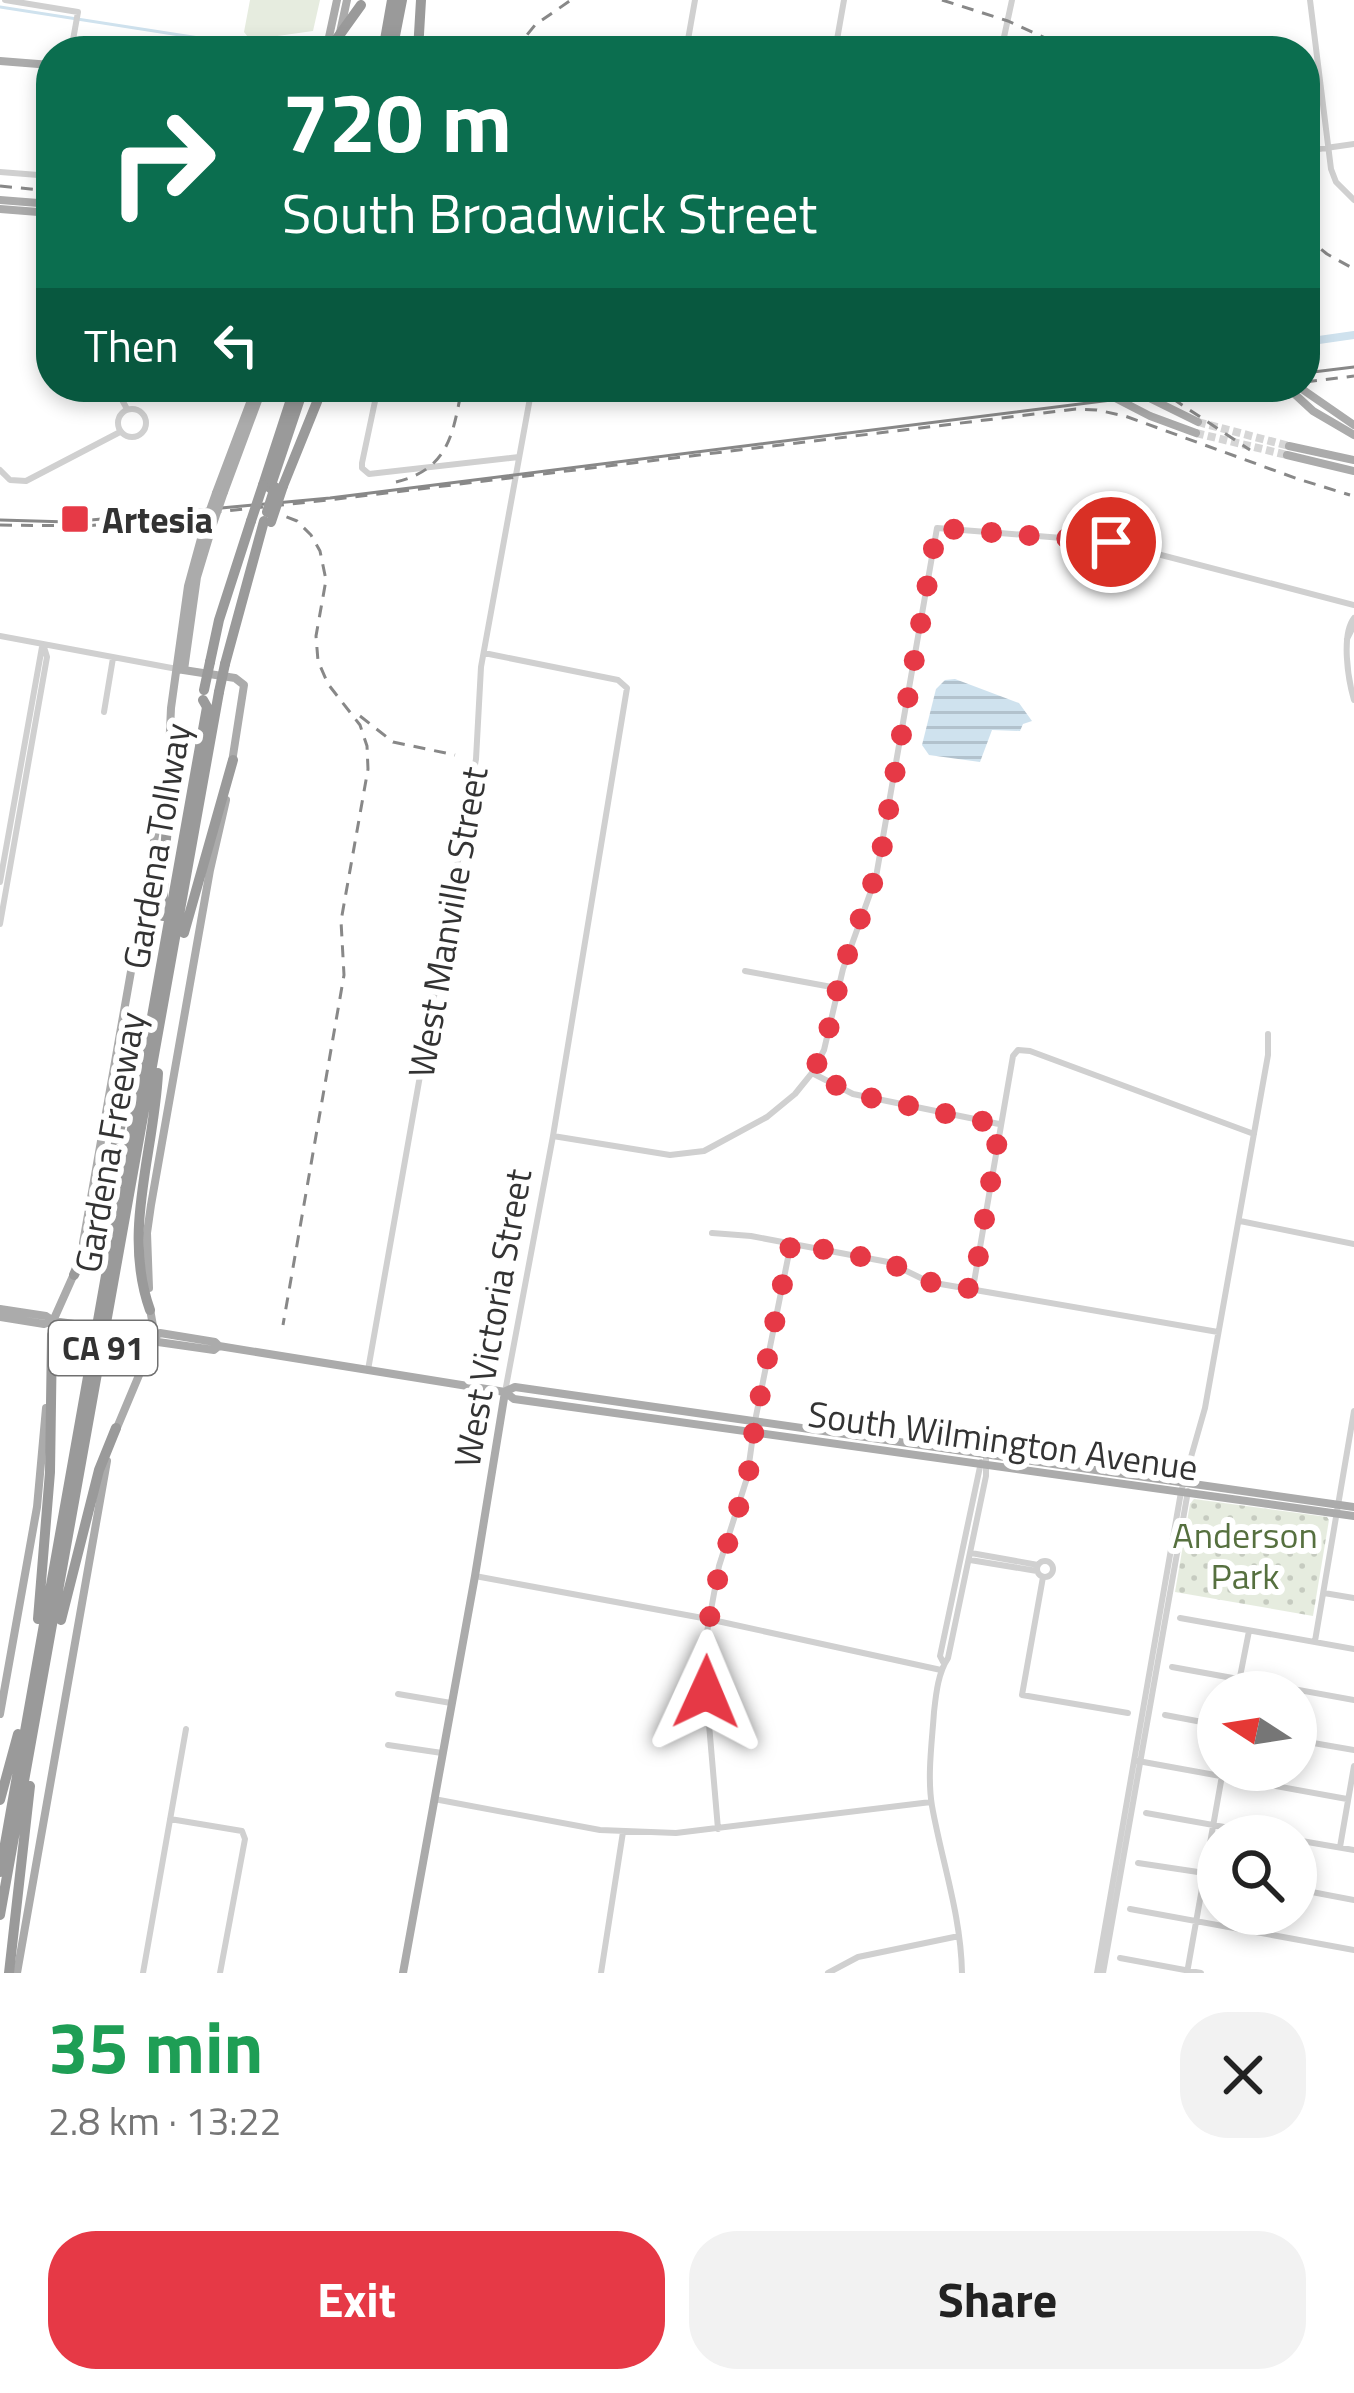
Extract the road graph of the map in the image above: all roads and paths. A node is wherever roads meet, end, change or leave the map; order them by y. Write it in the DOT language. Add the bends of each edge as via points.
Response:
graph roads {
  1 [pos="8,0"];
  2 [pos="337,0"];
  3 [pos="347,0"];
  4 [pos="390,0"];
  5 [pos="404,0"];
  6 [pos="421,0"];
  7 [pos="695,0"];
  8 [pos="844,0"];
  9 [pos="1012,0"];
  10 [pos="1310,0"];
  11 [pos="48,3"];
  12 [pos="362,3"];
  13 [pos="74,36"];
  14 [pos="332,36"];
  15 [pos="335,36"];
  16 [pos="340,36"];
  17 [pos="389,36"];
  18 [pos="393,36"];
  19 [pos="419,36"];
  20 [pos="689,36"];
  21 [pos="838,36"];
  22 [pos="1004,36"];
  23 [pos="1314,36"];
  24 [pos="0,61"];
  25 [pos="36,64"];
  26 [pos="1320,82"];
  27 [pos="1354,144"];
  28 [pos="1328,147"];
  29 [pos="1320,148"];
  30 [pos="0,172"];
  31 [pos="36,175"];
  32 [pos="1354,200"];
  33 [pos="0,205"];
  34 [pos="36,208"];
  35 [pos="123,402"];
  36 [pos="254,402"];
  37 [pos="296,402"];
  38 [pos="298,402"];
  39 [pos="315,402"];
  40 [pos="375,402"];
  41 [pos="529,402"];
  42 [pos="1123,402"];
  43 [pos="1153,402"];
  44 [pos="1309,402"];
  45 [pos="1311,402"];
  46 [pos="1313,405"];
  47 [pos="127,409"];
  48 [pos="1351,422"];
  49 [pos="120,431"];
  50 [pos="1354,435"];
  51 [pos="519,457"];
  52 [pos="1354,460"];
  53 [pos="0,470"];
  54 [pos="1354,471"];
  55 [pos="273,486"];
  56 [pos="261,521"];
  57 [pos="1354,605"];
  58 [pos="1354,622"];
  59 [pos="0,636"];
  60 [pos="43,644"];
  61 [pos="484,653"];
  62 [pos="113,658"];
  63 [pos="218,663"];
  64 [pos="180,670"];
  65 [pos="210,693"];
  66 [pos="1354,700"];
  67 [pos="104,712"];
  68 [pos="169,752"];
  69 [pos="233,760"];
  70 [pos="23,774"];
  71 [pos="0,882"];
  72 [pos="2,900"];
  73 [pos="164,916"];
  74 [pos="0,924"];
  75 [pos="745,971"];
  76 [pos="838,988"];
  77 [pos="167,994"];
  78 [pos="153,1028"];
  79 [pos="1268,1034"];
  80 [pos="812,1073"];
  81 [pos="1000,1125"];
  82 [pos="1254,1134"];
  83 [pos="553,1136"];
  84 [pos="1238,1221"];
  85 [pos="712,1233"];
  86 [pos="791,1243"];
  87 [pos="1354,1244"];
  88 [pos="74,1275"];
  89 [pos="973,1289"];
  90 [pos="150,1310"];
  91 [pos="0,1313"];
  92 [pos="52,1328"];
  93 [pos="1218,1332"];
  94 [pos="155,1337"];
  95 [pos="368,1370"];
  96 [pos="505,1392"];
  97 [pos="1354,1411"];
  98 [pos="754,1427"];
  99 [pos="116,1428"];
  100 [pos="986,1454"];
  101 [pos="984,1465"];
  102 [pos="1186,1481"];
  103 [pos="1185,1493"];
  104 [pos="1354,1507"];
  105 [pos="1338,1509"];
  106 [pos="1354,1516"];
  107 [pos="965,1556"];
  108 [pos="475,1576"];
  109 [pos="1324,1593"];
  110 [pos="1354,1598"];
  111 [pos="1180,1618"];
  112 [pos="708,1619"];
  113 [pos="1249,1630"];
  114 [pos="1315,1641"];
  115 [pos="35,1649"];
  116 [pos="1354,1649"];
  117 [pos="942,1666"];
  118 [pos="1172,1667"];
  119 [pos="46,1669"];
  120 [pos="1197,1671"];
  121 [pos="1241,1671"];
  122 [pos="3,1685"];
  123 [pos="1317,1693"];
  124 [pos="398,1694"];
  125 [pos="1354,1700"];
  126 [pos="451,1703"];
  127 [pos="1128,1713"];
  128 [pos="0,1714"];
  129 [pos="1165,1715"];
  130 [pos="30,1716"];
  131 [pos="1197,1721"];
  132 [pos="186,1729"];
  133 [pos="1317,1744"];
  134 [pos="388,1745"];
  135 [pos="1354,1750"];
  136 [pos="442,1753"];
  137 [pos="1137,1761"];
  138 [pos="1354,1766"];
  139 [pos="1197,1769"];
  140 [pos="1310,1791"];
  141 [pos="434,1799"];
  142 [pos="1347,1799"];
  143 [pos="0,1800"];
  144 [pos="931,1802"];
  145 [pos="1146,1813"];
  146 [pos="170,1819"];
  147 [pos="1197,1822"];
  148 [pos="718,1829"];
  149 [pos="623,1832"];
  150 [pos="1317,1843"];
  151 [pos="1340,1847"];
  152 [pos="0,1849"];
  153 [pos="1354,1850"];
  154 [pos="1138,1863"];
  155 [pos="0,1872"];
  156 [pos="1197,1872"];
  157 [pos="4,1890"];
  158 [pos="1317,1893"];
  159 [pos="1354,1900"];
  160 [pos="1130,1909"];
  161 [pos="0,1915"];
  162 [pos="1197,1922"];
  163 [pos="1270,1935"];
  164 [pos="959,1936"];
  165 [pos="1354,1950"];
  166 [pos="1120,1958"];
  167 [pos="1188,1972"];
  168 [pos="13,1973"];
  169 [pos="143,1973"];
  170 [pos="220,1973"];
  171 [pos="403,1973"];
  172 [pos="602,1973"];
  173 [pos="828,1973"];
  174 [pos="962,1973"];
  175 [pos="1100,1973"];
  176 [pos="1201,1973"];
  1 -- 11 [label="street"];
  2 -- 14 [label="main road"];
  3 -- 15 [label="main road"];
  4 -- 17 [label="highway"];
  5 -- 18 [label="highway"];
  6 -- 19 [label="highway"];
  7 -- 20 [label="street"];
  8 -- 21 [label="street"];
  9 -- 22 [label="street"];
  10 -- 23 [label="street"];
  11 -- 13 [label="street" via="78,13"];
  12 -- 16 [label="highway, bridge"];
  24 -- 25 [label="main road"];
  26 -- 28 [label="street"];
  27 -- 28 [label="street"];
  28 -- 29 [label="street"];
  28 -- 32 [label="street" via="1333,176"];
  30 -- 31 [label="street"];
  33 -- 34 [label="main road"];
  35 -- 47 [label="street"];
  36 -- 64 [label="main road, bridge" via="188,586"];
  37 -- 55 [label="highway, Gardena Freeway / CA 91" via="273,455"];
  38 -- 55 [label="highway"];
  39 -- 55 [label="highway"];
  40 -- 51 [label="street" via="364,472"];
  41 -- 51 [label="street, West Manville Street"];
  42 -- 43 [label="main road" via="1197,427"];
  44 -- 46 [label="main road"];
  45 -- 46 [label="main road"];
  46 -- 48 [label="main road"];
  46 -- 50 [label="main road"];
  47 -- 49 [label="street"];
  47 -- 49 [label="street" via="142,413 145,427 134,437"];
  49 -- 53 [label="street" via="26,481"];
  51 -- 61 [label="street, West Manville Street"];
  52 -- 54 [label="main road" via="1288,450"];
  55 -- 56 [label="highway, Gardena Freeway / CA 91, bridge"];
  55 -- 56 [label="highway, bridge"];
  56 -- 63 [label="highway, Gardena Freeway / CA 91" via="219,620"];
  56 -- 63 [label="highway, Gardena Freeway / CA 91" via="266,536"];
  57 -- 76 [label="street, West Victoria Street" via="1111,542 937,528 881,854"];
  58 -- 66 [label="street" via="1347,638"];
  59 -- 60 [label="street"];
  60 -- 62 [label="street"];
  60 -- 70 [label="street"];
  61 -- 83 [label="street" via="627,688"];
  61 -- 95 [label="street, West Manville Street" via="476,759"];
  62 -- 64 [label="street"];
  62 -- 67 [label="street"];
  63 -- 65 [label="highway, Gardena Freeway / CA 91, bridge"];
  64 -- 68 [label="main road"];
  64 -- 69 [label="main road" via="244,685"];
  65 -- 73 [label="highway, Gardena Freeway / CA 91"];
  65 -- 77 [label="highway, Gardena Freeway / CA 91"];
  65 -- 155 [label="highway, Gardena Tollway"];
  65 -- 157 [label="highway, Gardena Tollway"];
  68 -- 73 [label="highway"];
  68 -- 88 [label="main road"];
  69 -- 77 [label="highway"];
  69 -- 90 [label="main road" via="149,1219"];
  70 -- 71 [label="street"];
  70 -- 72 [label="street"];
  72 -- 74 [label="street"];
  73 -- 78 [label="highway, Gardena Freeway / CA 91"];
  75 -- 76 [label="street"];
  76 -- 80 [label="street, West Victoria Street"];
  77 -- 78 [label="highway, Gardena Freeway / CA 91"];
  78 -- 88 [label="highway"];
  78 -- 90 [label="highway" via="153,1122 138,1231"];
  78 -- 115 [label="highway, Gardena Freeway / CA 91"];
  78 -- 119 [label="highway, Gardena Freeway / CA 91"];
  79 -- 82 [label="street"];
  80 -- 81 [label="street" via="853,1094"];
  80 -- 83 [label="street, West Victoria Street" via="766,1117 704,1150 670,1155"];
  81 -- 82 [label="street" via="1018,1050"];
  81 -- 89 [label="street"];
  82 -- 84 [label="street"];
  83 -- 96 [label="street, West Victoria Street"];
  84 -- 87 [label="street"];
  84 -- 93 [label="street"];
  85 -- 86 [label="street"];
  86 -- 89 [label="street"];
  86 -- 98 [label="street"];
  88 -- 92 [label="main road"];
  89 -- 93 [label="street"];
  90 -- 94 [label="main road"];
  91 -- 92 [label="main road, South Wilmington Avenue" via="46,1316"];
  92 -- 94 [label="main road, South Wilmington Avenue, bridge"];
  92 -- 115 [label="highway" via="50,1486"];
  92 -- 122 [label="main road" via="42,1472"];
  93 -- 102 [label="street"];
  94 -- 95 [label="main road, South Wilmington Avenue"];
  94 -- 99 [label="main road"];
  95 -- 96 [label="main road, South Wilmington Avenue"];
  96 -- 98 [label="main road, South Wilmington Avenue"];
  96 -- 108 [label="main road, West Victoria Street"];
  97 -- 105 [label="street"];
  98 -- 100 [label="main road, South Wilmington Avenue"];
  98 -- 101 [label="main road, South Wilmington Avenue"];
  98 -- 112 [label="street"];
  99 -- 119 [label="highway"];
  99 -- 168 [label="main road"];
  100 -- 101 [label="street"];
  100 -- 102 [label="main road, South Wilmington Avenue"];
  101 -- 103 [label="main road, South Wilmington Avenue"];
  101 -- 107 [label="street"];
  102 -- 103 [label="street"];
  102 -- 105 [label="main road, South Wilmington Avenue"];
  103 -- 105 [label="main road, South Wilmington Avenue"];
  103 -- 137 [label="street"];
  104 -- 105 [label="main road, South Wilmington Avenue"];
  105 -- 106 [label="main road, South Wilmington Avenue"];
  105 -- 109 [label="street"];
  107 -- 117 [label="street"];
  107 -- 127 [label="street" via="1039,1571 1022,1695"];
  108 -- 112 [label="street"];
  108 -- 126 [label="main road, West Victoria Street"];
  109 -- 110 [label="street"];
  109 -- 114 [label="street"];
  111 -- 113 [label="street"];
  112 -- 117 [label="street"];
  112 -- 148 [label="street" via="704,1673"];
  113 -- 114 [label="street"];
  113 -- 121 [label="street"];
  114 -- 116 [label="street"];
  115 -- 130 [label="highway, Gardena Freeway / CA 91"];
  117 -- 144 [label="street"];
  118 -- 120 [label="street"];
  119 -- 130 [label="highway, Gardena Freeway / CA 91"];
  122 -- 128 [label="main road"];
  123 -- 125 [label="street"];
  124 -- 126 [label="street"];
  126 -- 136 [label="main road, West Victoria Street"];
  129 -- 131 [label="street"];
  130 -- 143 [label="highway"];
  130 -- 152 [label="highway, Gardena Freeway / CA 91"];
  130 -- 157 [label="highway, Gardena Freeway / CA 91"];
  130 -- 168 [label="highway"];
  132 -- 146 [label="street"];
  133 -- 135 [label="street"];
  134 -- 136 [label="street"];
  136 -- 141 [label="main road, West Victoria Street"];
  137 -- 139 [label="street"];
  137 -- 175 [label="street"];
  138 -- 142 [label="street"];
  140 -- 142 [label="street"];
  141 -- 149 [label="street"];
  141 -- 171 [label="main road, West Victoria Street"];
  142 -- 151 [label="street"];
  144 -- 148 [label="street"];
  144 -- 164 [label="street"];
  145 -- 147 [label="street"];
  146 -- 169 [label="street"];
  146 -- 170 [label="street" via="242,1831 245,1839"];
  148 -- 149 [label="street"];
  149 -- 172 [label="street"];
  150 -- 151 [label="street"];
  151 -- 153 [label="street"];
  154 -- 156 [label="street"];
  157 -- 161 [label="highway, Gardena Freeway / CA 91"];
  158 -- 159 [label="street"];
  160 -- 162 [label="street"];
  162 -- 167 [label="street"];
  163 -- 165 [label="street"];
  164 -- 173 [label="street" via="858,1957"];
  164 -- 174 [label="street"];
  166 -- 167 [label="street"];
  167 -- 176 [label="street"];
}
